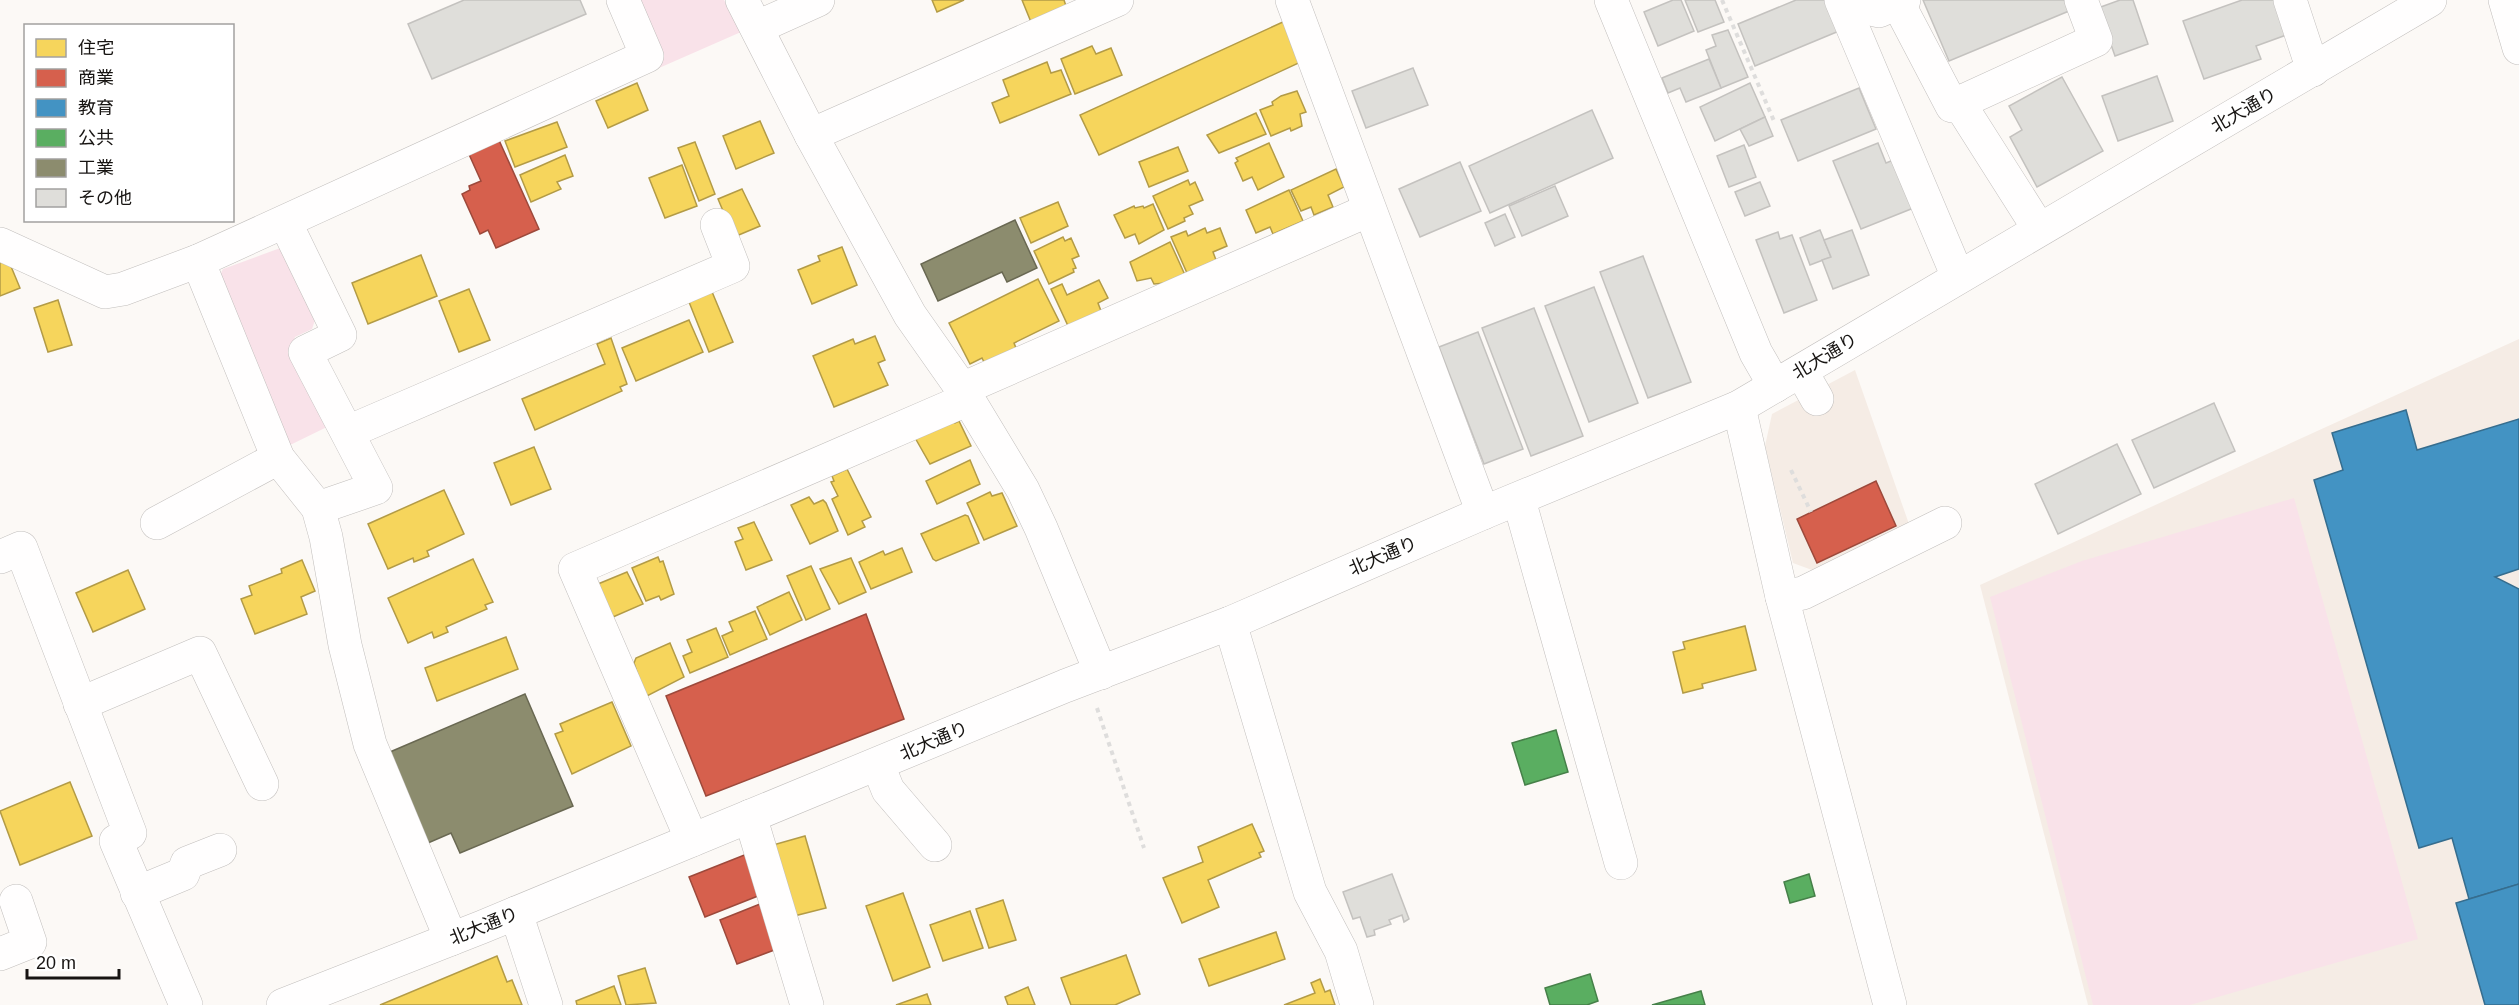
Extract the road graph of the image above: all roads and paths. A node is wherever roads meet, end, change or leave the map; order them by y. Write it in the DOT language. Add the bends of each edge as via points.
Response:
graph roads {
  1 [pos="623,0"];
  2 [pos="818,0"];
  3 [pos="1117,0"];
  4 [pos="1292,0"];
  5 [pos="1611,0"];
  6 [pos="1722,0"];
  7 [pos="1841,0"];
  8 [pos="1864,0"];
  9 [pos="2081,0"];
  10 [pos="2290,0"];
  11 [pos="2430,0"];
  12 [pos="2505,0"];
  13 [pos="1901,1"];
  14 [pos="750,13"];
  15 [pos="2519,48"];
  16 [pos="2313,70"];
  17 [pos="1959,103"];
  18 [pos="1774,121"];
  19 [pos="811,135"];
  20 [pos="1369,210"];
  21 [pos="285,222"];
  22 [pos="717,225"];
  23 [pos="2039,230"];
  24 [pos="0,244"];
  25 [pos="198,261"];
  26 [pos="1958,277"];
  27 [pos="1788,378"];
  28 [pos="965,394"];
  29 [pos="1817,399"];
  30 [pos="1738,407"];
  31 [pos="348,432"];
  32 [pos="278,458"];
  33 [pos="1775,475"];
  34 [pos="1519,500"];
  35 [pos="318,508"];
  36 [pos="1810,512"];
  37 [pos="1483,513"];
  38 [pos="157,523"];
  39 [pos="1945,523"];
  40 [pos="10,553"];
  41 [pos="1782,597"];
  42 [pos="1230,623"];
  43 [pos="1101,673"];
  44 [pos="80,704"];
  45 [pos="878,765"];
  46 [pos="262,784"];
  47 [pos="750,816"];
  48 [pos="692,840"];
  49 [pos="935,845"];
  50 [pos="1144,848"];
  51 [pos="220,850"];
  52 [pos="1621,863"];
  53 [pos="137,893"];
  54 [pos="16,901"];
  55 [pos="516,913"];
  56 [pos="451,939"];
  57 [pos="0,954"];
  58 [pos="186,1005"];
  59 [pos="283,1005"];
  60 [pos="546,1005"];
  61 [pos="807,1005"];
  62 [pos="1357,1005"];
  63 [pos="1890,1005"];
  1 -- 21 [label="street" via="646,56"];
  2 -- 14 [label="street"];
  3 -- 19 [label="street"];
  4 -- 20 [label="street"];
  5 -- 27 [label="street" via="1756,353"];
  6 -- 18 [label="path"];
  7 -- 26 [label="street"];
  8 -- 13 [label="street" via="1870,9 1879,10"];
  9 -- 17 [label="street" via="2096,40"];
  10 -- 16 [label="street"];
  11 -- 16 [label="street, 北大通り"];
  12 -- 15 [label="street"];
  13 -- 17 [label="street" via="1952,106"];
  14 -- 19 [label="street"];
  16 -- 23 [label="street, 北大通り"];
  17 -- 23 [label="street"];
  19 -- 28 [label="street" via="910,315"];
  20 -- 28 [label="street"];
  20 -- 37 [label="street"];
  21 -- 25 [label="street"];
  21 -- 31 [label="street" via="340,335 305,352"];
  22 -- 31 [label="street" via="733,266"];
  23 -- 26 [label="street, 北大通り"];
  24 -- 25 [label="street" via="105,292 123,290"];
  25 -- 32 [label="street"];
  26 -- 27 [label="street, 北大通り"];
  27 -- 29 [label="street"];
  27 -- 30 [label="street, 北大通り"];
  28 -- 43 [label="street" via="1027,499"];
  28 -- 48 [label="street" via="575,569"];
  30 -- 33 [label="street"];
  30 -- 34 [label="street, 北大通り"];
  31 -- 35 [label="street" via="376,488"];
  32 -- 35 [label="street"];
  32 -- 38 [label="street"];
  33 -- 36 [label="path"];
  33 -- 41 [label="street"];
  34 -- 37 [label="street, 北大通り"];
  34 -- 52 [label="street"];
  35 -- 56 [label="street" via="345,645 370,744"];
  37 -- 42 [label="street, 北大通り"];
  39 -- 41 [label="street" via="1803,593"];
  40 -- 44 [label="street"];
  41 -- 63 [label="street"];
  42 -- 43 [label="street, 北大通り"];
  42 -- 62 [label="street" via="1310,892 1341,951"];
  43 -- 45 [label="street, 北大通り"];
  43 -- 50 [label="path" via="1092,695"];
  44 -- 46 [label="street" via="200,653"];
  44 -- 53 [label="street" via="130,833 116,842"];
  45 -- 47 [label="street, 北大通り"];
  45 -- 49 [label="street" via="888,790"];
  47 -- 48 [label="street, 北大通り"];
  47 -- 61 [label="street"];
  48 -- 55 [label="street, 北大通り"];
  51 -- 53 [label="street" via="187,863 183,874"];
  53 -- 58 [label="street"];
  54 -- 57 [label="street" via="30,942"];
  55 -- 56 [label="street, 北大通り"];
  55 -- 60 [label="street"];
  56 -- 59 [label="street, 北大通り"];
}
